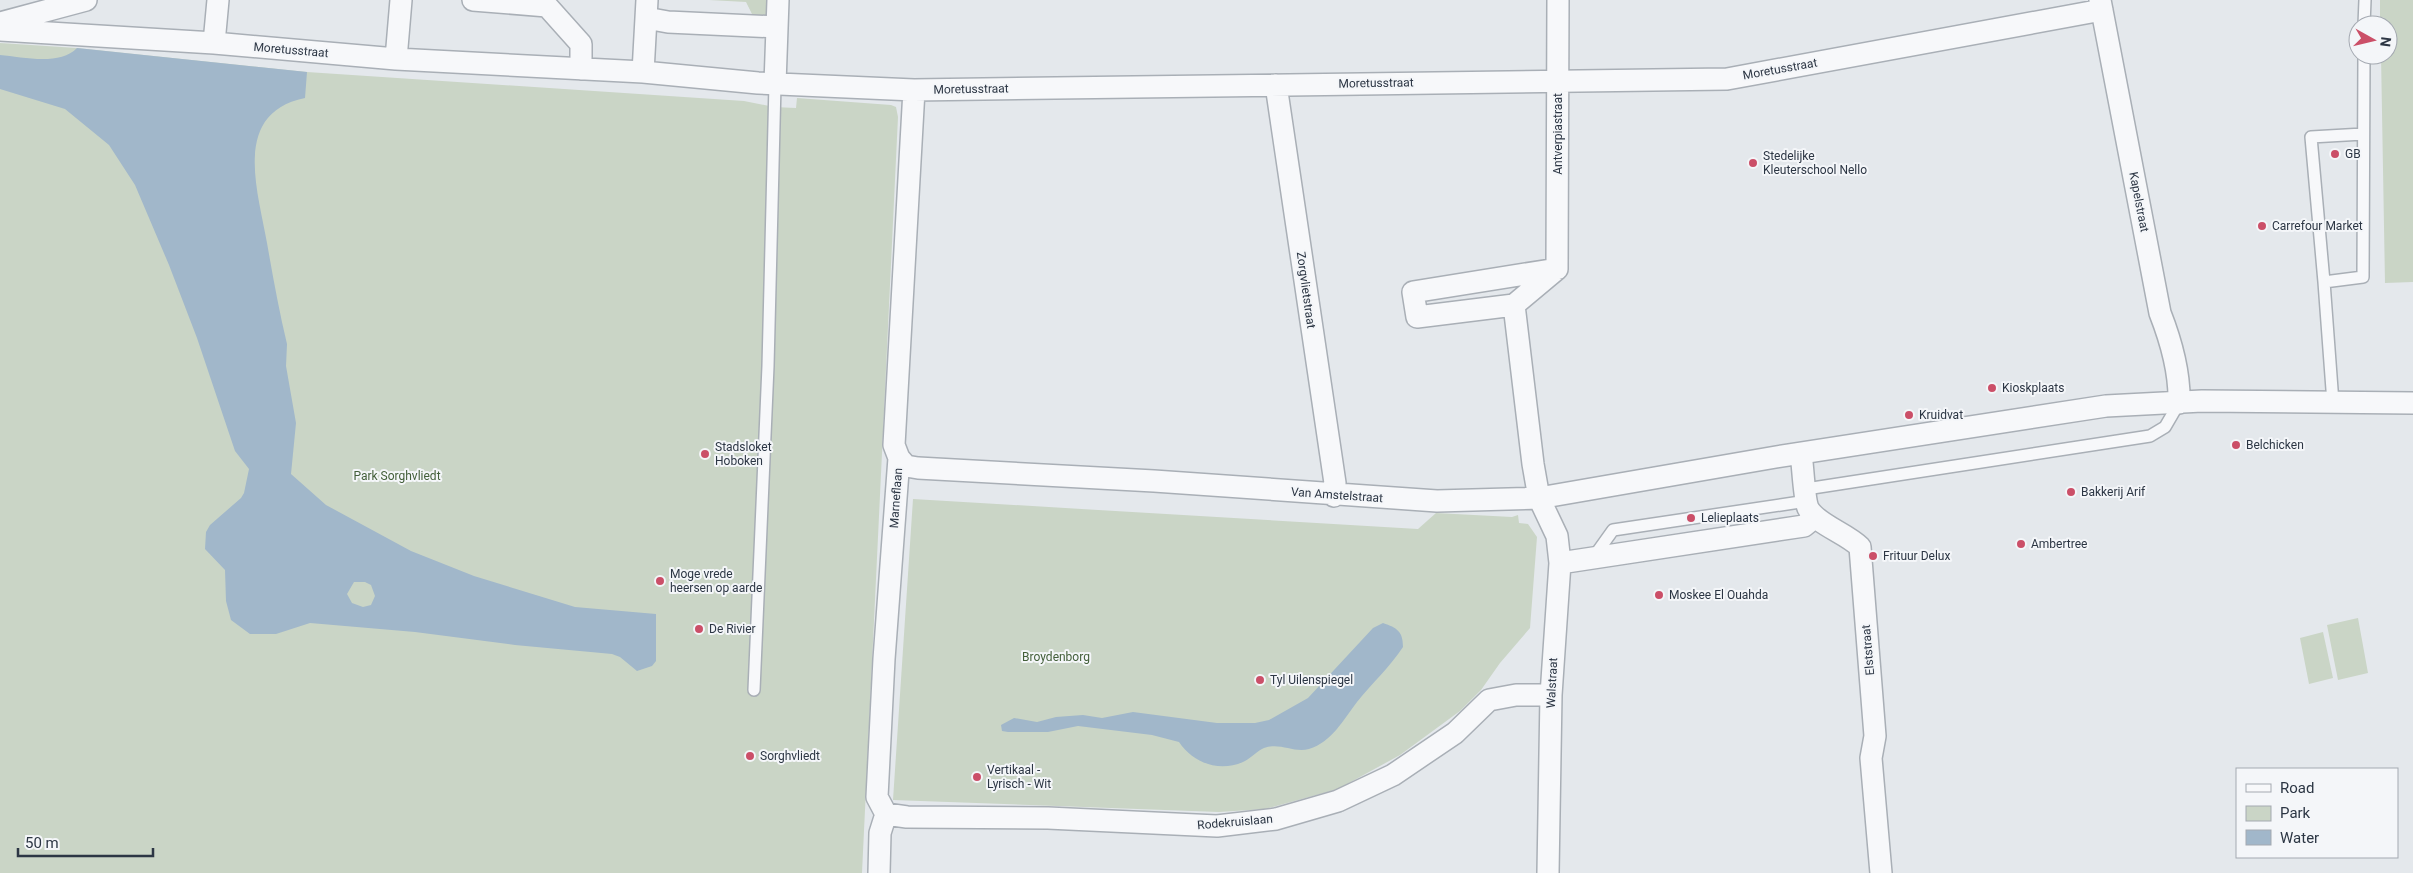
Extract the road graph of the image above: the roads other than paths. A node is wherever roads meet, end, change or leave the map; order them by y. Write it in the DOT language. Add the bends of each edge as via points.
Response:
graph roads {
  1 [pos="86,0"];
  2 [pos="218,0"];
  3 [pos="401,0"];
  4 [pos="473,0"];
  5 [pos="778,0"];
  6 [pos="1558,0"];
  7 [pos="2365,0"];
  8 [pos="2101,5"];
  9 [pos="646,9"];
  10 [pos="2364,15"];
  11 [pos="0,23"];
  12 [pos="777,27"];
  13 [pos="0,30"];
  14 [pos="214,43"];
  15 [pos="396,59"];
  16 [pos="2364,65"];
  17 [pos="581,69"];
  18 [pos="643,72"];
  19 [pos="1558,80"];
  20 [pos="775,84"];
  21 [pos="1276,86"];
  22 [pos="914,90"];
  23 [pos="2363,134"];
  24 [pos="1557,269"];
  25 [pos="2324,282"];
  26 [pos="1514,305"];
  27 [pos="2179,403"];
  28 [pos="2334,403"];
  29 [pos="2413,403"];
  30 [pos="1801,454"];
  31 [pos="899,458"];
  32 [pos="1334,496"];
  33 [pos="1539,498"];
  34 [pos="1809,502"];
  35 [pos="1723,514"];
  36 [pos="1726,539"];
  37 [pos="1592,558"];
  38 [pos="1560,563"];
  39 [pos="754,690"];
  40 [pos="1550,695"];
  41 [pos="886,814"];
  42 [pos="879,873"];
  43 [pos="1548,873"];
  44 [pos="1881,873"];
  1 -- 11 [label="street"];
  2 -- 14 [label="street"];
  3 -- 15 [label="street"];
  4 -- 17 [label="street" via="547,6 580,44"];
  5 -- 12 [label="street"];
  6 -- 19 [label="street, Antverpiastraat"];
  7 -- 10 [label="lane"];
  8 -- 19 [label="street, Moretusstraat" via="1727,79"];
  8 -- 27 [label="street, Kapelstraat" via="2160,313 2179,383"];
  9 -- 12 [label="street" via="668,22"];
  9 -- 18 [label="street"];
  12 -- 20 [label="street"];
  13 -- 14 [label="street, Moretusstraat"];
  14 -- 15 [label="street, Moretusstraat"];
  15 -- 17 [label="street, Moretusstraat"];
  16 -- 23 [label="lane"];
  17 -- 18 [label="street, Moretusstraat"];
  18 -- 20 [label="street, Moretusstraat"];
  19 -- 21 [label="street, Moretusstraat"];
  19 -- 24 [label="street, Antverpiastraat"];
  20 -- 22 [label="street, Moretusstraat"];
  20 -- 39 [label="lane"];
  21 -- 22 [label="street, Moretusstraat"];
  21 -- 32 [label="street, Zorgvlietstraat" via="1335,483"];
  22 -- 31 [label="street, Marneflaan" via="894,444"];
  23 -- 25 [label="lane" via="2363,277"];
  23 -- 25 [label="lane" via="2311,137"];
  24 -- 26 [label="street"];
  24 -- 26 [label="street" via="1413,292 1417,317"];
  25 -- 28 [label="lane"];
  26 -- 33 [label="street"];
  27 -- 28 [label="street"];
  27 -- 30 [label="street" via="2106,406"];
  27 -- 34 [label="lane" via="2165,427 2150,436"];
  28 -- 29 [label="street"];
  30 -- 33 [label="street, Van Amstelstraat"];
  30 -- 34 [label="street"];
  31 -- 32 [label="street, Van Amstelstraat" via="906,466 918,468 1154,481"];
  31 -- 41 [label="street, Marneflaan" via="877,797"];
  32 -- 33 [label="street, Van Amstelstraat" via="1437,502"];
  33 -- 38 [label="street, Walstraat" via="1558,536"];
  34 -- 35 [label="lane"];
  34 -- 36 [label="street" via="1804,526"];
  34 -- 44 [label="street, Elststraat" via="1860,547 1874,736 1871,758"];
  35 -- 36 [label="lane"];
  35 -- 37 [label="lane" via="1613,530"];
  36 -- 37 [label="street"];
  37 -- 38 [label="street"];
  38 -- 40 [label="street, Walstraat"];
  40 -- 41 [label="street, Rodekruislaan" via="1516,695 1489,700 1455,733 1393,775 1338,801 1276,819 1186,826"];
  40 -- 43 [label="street, Walstraat"];
  41 -- 42 [label="street" via="880,833"];
}
